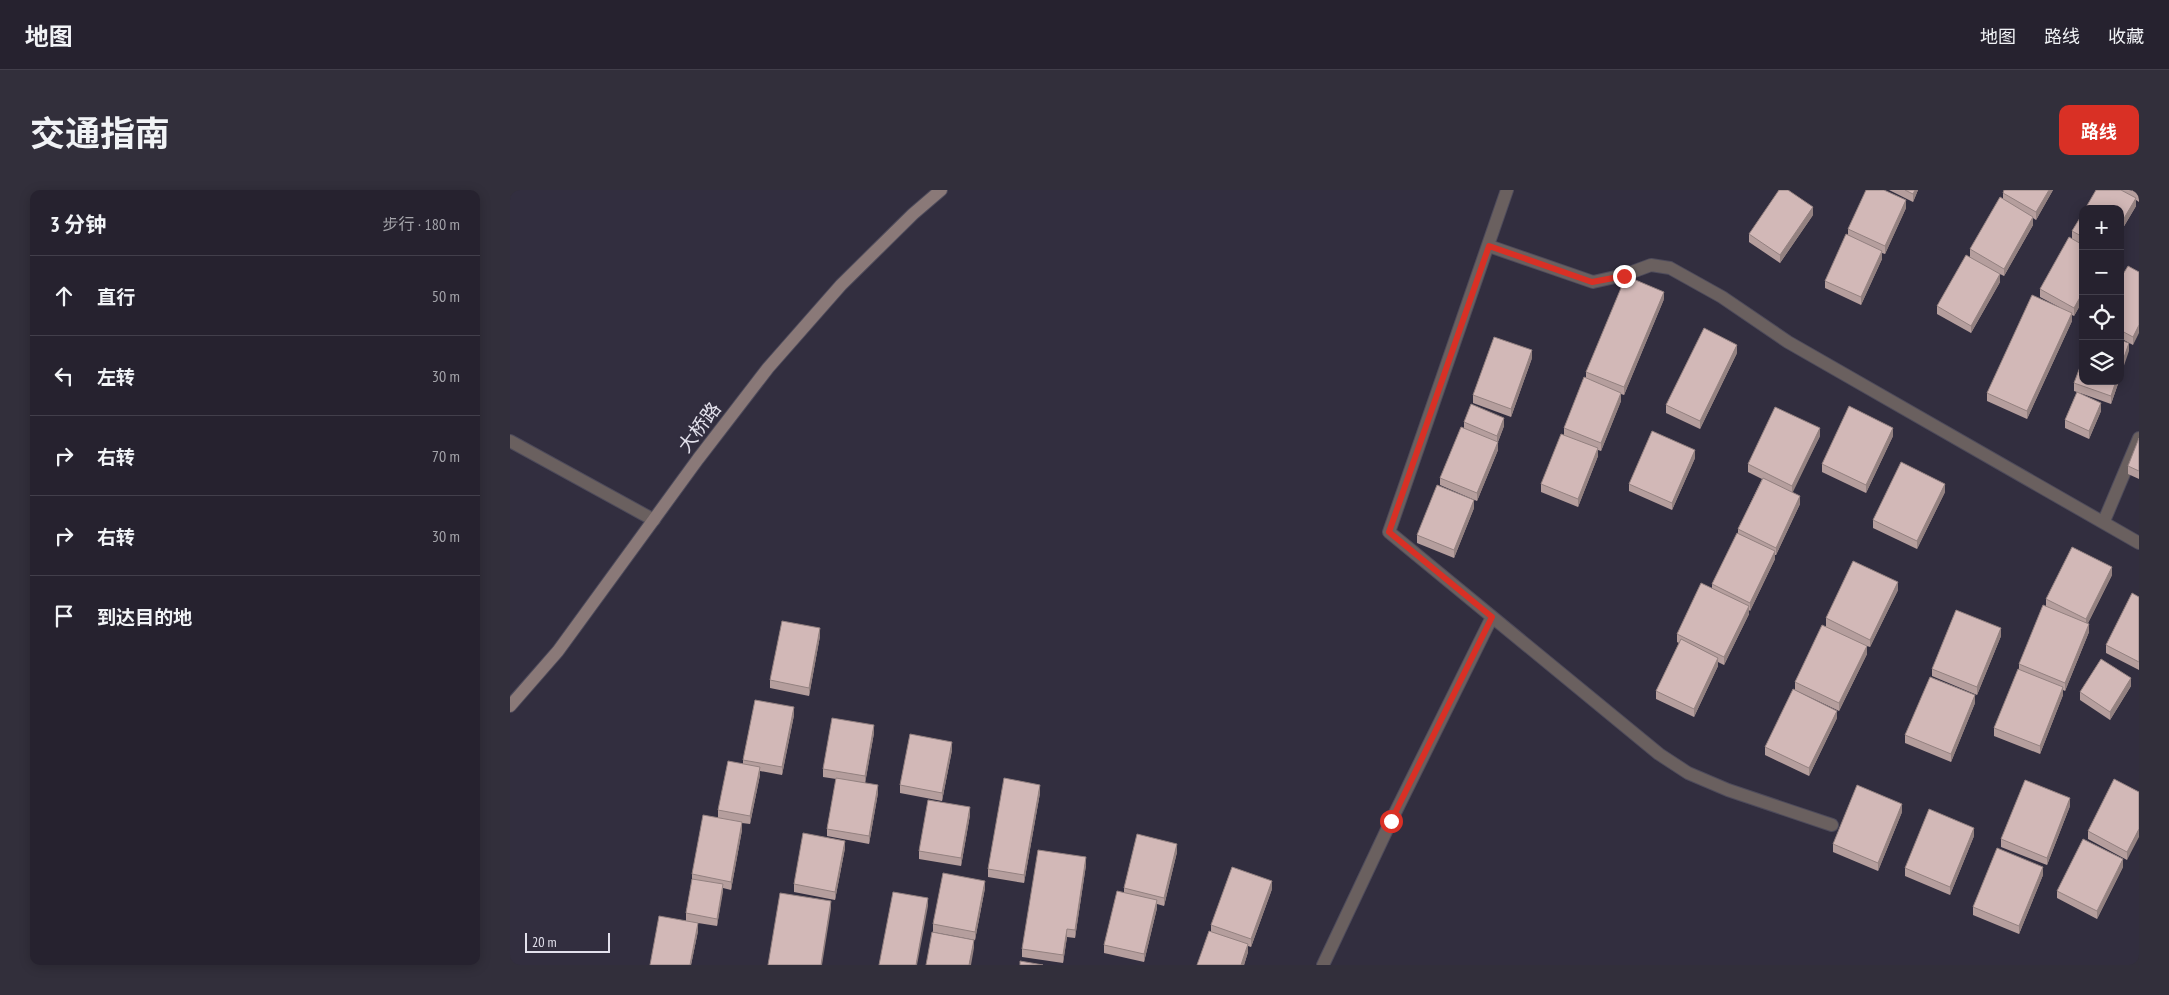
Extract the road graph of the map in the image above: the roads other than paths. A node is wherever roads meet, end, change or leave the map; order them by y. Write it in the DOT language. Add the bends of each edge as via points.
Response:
graph roads {
  1 [pos="941,190"];
  2 [pos="1507,190"];
  3 [pos="1489,246"];
  4 [pos="2139,438"];
  5 [pos="510,441"];
  6 [pos="2105,516"];
  7 [pos="654,520"];
  8 [pos="2139,543"];
  9 [pos="1492,617"];
  10 [pos="510,706"];
  11 [pos="1832,825"];
  12 [pos="1323,965"];
  1 -- 7 [label="main road, 大桥路" via="841,285 768,368"];
  2 -- 3 [label="street"];
  3 -- 6 [label="street" via="1592,282 1624,276 1651,264 1670,268 1722,297 1797,347 1992,460"];
  3 -- 9 [label="street" via="1389,532"];
  4 -- 6 [label="street"];
  5 -- 7 [label="street"];
  6 -- 8 [label="street"];
  7 -- 10 [label="main road, 大桥路" via="558,651"];
  9 -- 11 [label="street" via="1659,754 1688,773"];
  9 -- 12 [label="street"];
}
